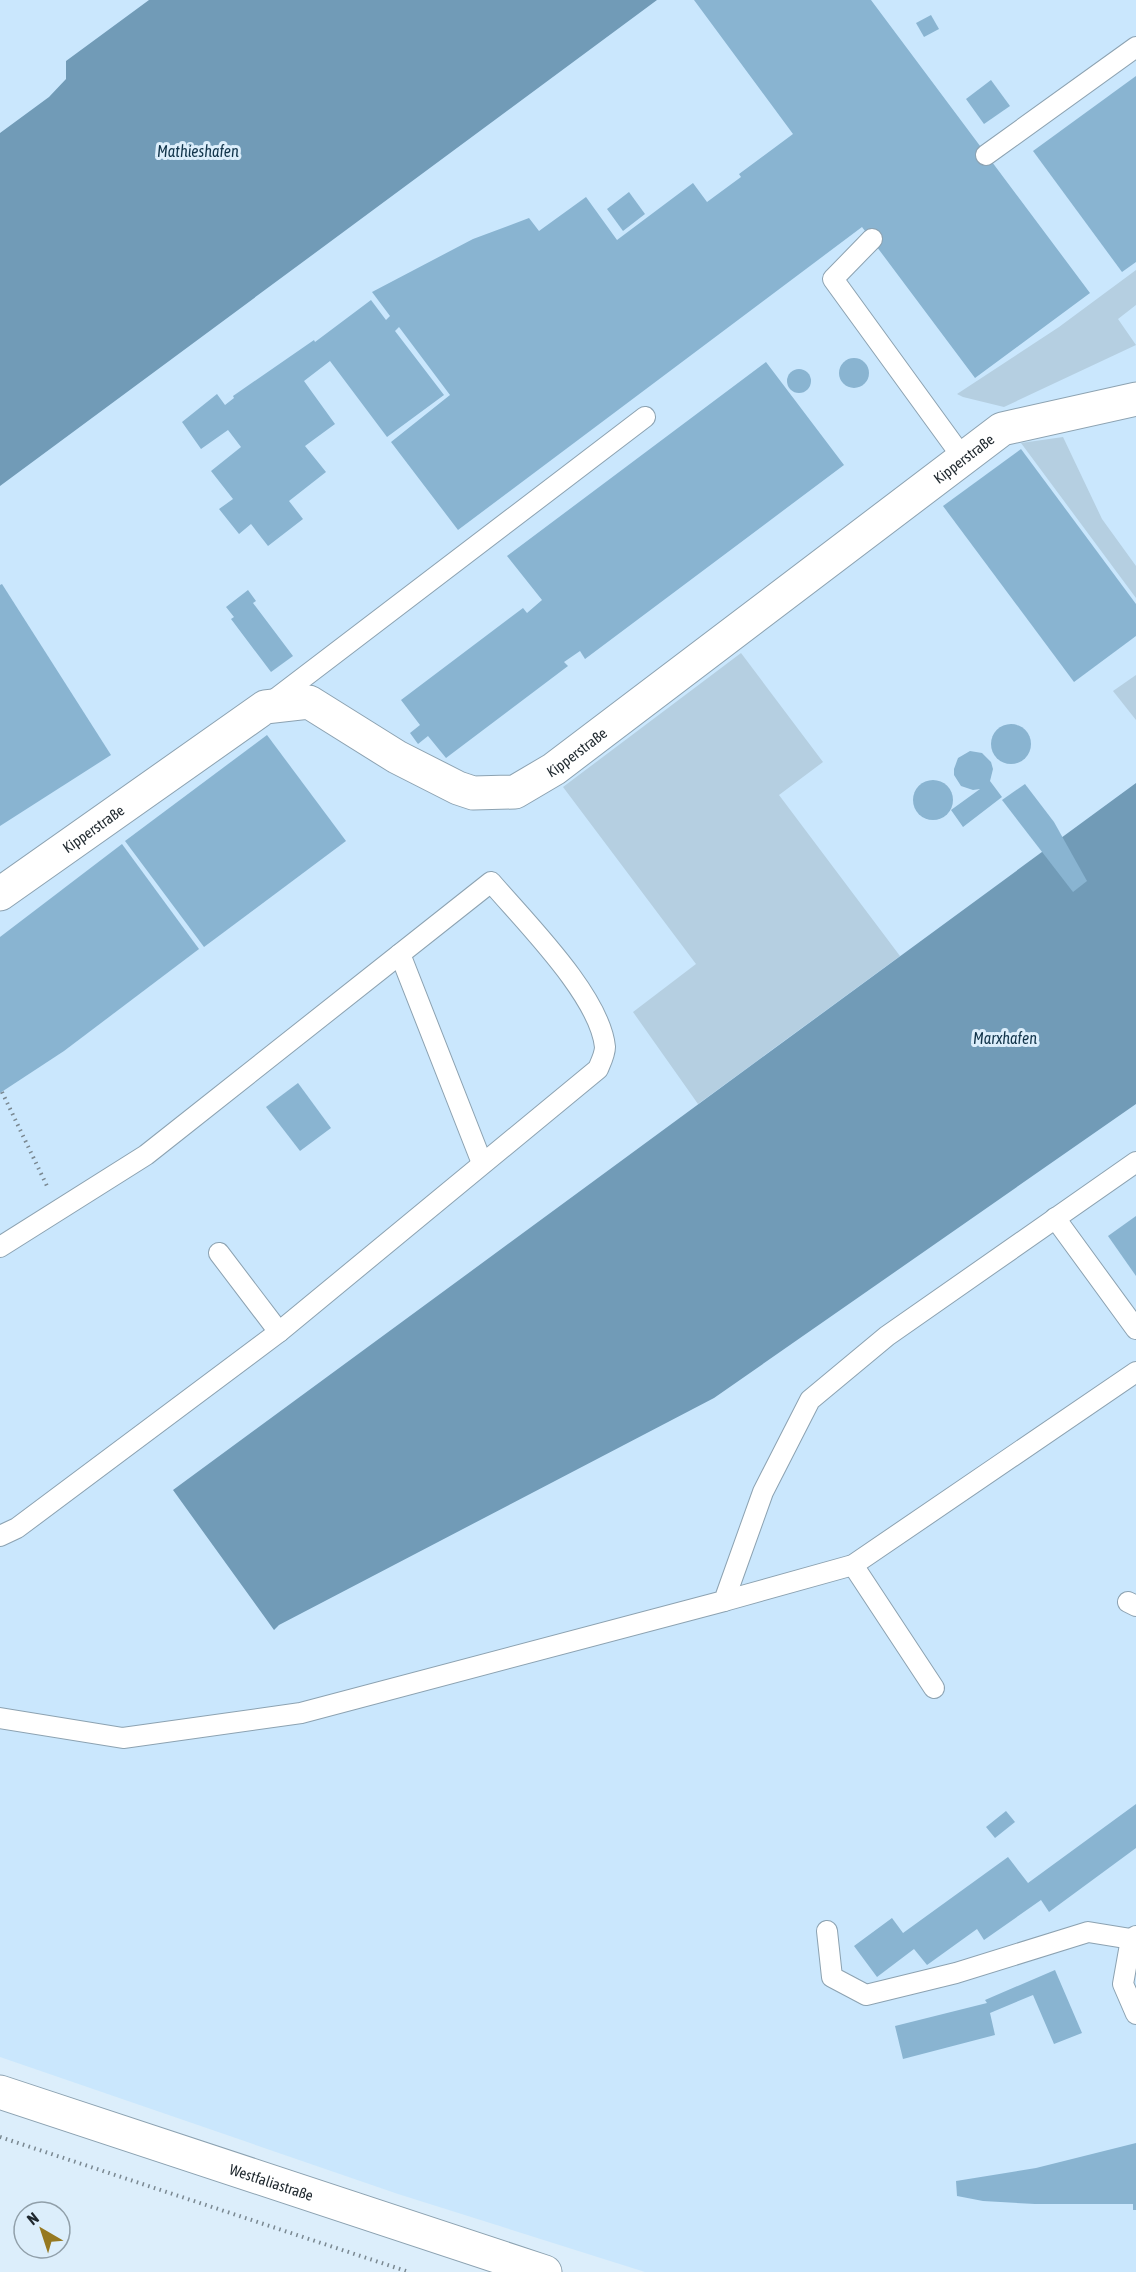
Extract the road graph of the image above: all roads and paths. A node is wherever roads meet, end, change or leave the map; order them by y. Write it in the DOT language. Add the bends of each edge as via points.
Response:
graph roads {
  1 [pos="1136,47"];
  2 [pos="986,155"];
  3 [pos="872,239"];
  4 [pos="1136,399"];
  5 [pos="645,417"];
  6 [pos="963,458"];
  7 [pos="265,707"];
  8 [pos="0,894"];
  9 [pos="400,954"];
  10 [pos="2,1092"];
  11 [pos="1136,1162"];
  12 [pos="482,1163"];
  13 [pos="59,1210"];
  14 [pos="1055,1218"];
  15 [pos="0,1247"];
  16 [pos="219,1253"];
  17 [pos="1135,1326"];
  18 [pos="279,1332"];
  19 [pos="1136,1372"];
  20 [pos="0,1536"];
  21 [pos="853,1565"];
  22 [pos="724,1601"];
  23 [pos="934,1688"];
  24 [pos="0,1718"];
  25 [pos="827,1931"];
  26 [pos="1134,1937"];
  27 [pos="1136,2014"];
  28 [pos="0,2092"];
  29 [pos="0,2137"];
  30 [pos="409,2272"];
  31 [pos="545,2272"];
  1 -- 2 [label="lane"];
  3 -- 6 [label="lane" via="832,279"];
  4 -- 6 [label="street, Kipperstraße" via="1002,429"];
  5 -- 7 [label="lane"];
  6 -- 7 [label="street, Kipperstraße" via="554,769 515,792 473,793 458,788 397,757 309,702"];
  7 -- 8 [label="street, Kipperstraße"];
  9 -- 12 [label="lane"];
  9 -- 12 [label="lane" via="491,882 572,975 601,1026 605,1050 598,1069"];
  9 -- 13 [label="lane" via="146,1155"];
  10 -- 13 [label="path"];
  11 -- 14 [label="lane"];
  12 -- 18 [label="lane"];
  13 -- 15 [label="lane"];
  14 -- 17 [label="lane"];
  14 -- 22 [label="lane" via="888,1336 810,1400 763,1492"];
  16 -- 18 [label="lane"];
  18 -- 20 [label="lane" via="27,1521"];
  19 -- 21 [label="lane"];
  21 -- 22 [label="lane"];
  21 -- 23 [label="lane"];
  22 -- 24 [label="lane" via="301,1713 123,1738"];
  25 -- 26 [label="lane" via="832,1977 866,1995 956,1973 1088,1932"];
  26 -- 27 [label="lane" via="1124,1984"];
  28 -- 31 [label="street, Westfaliastraße"];
  29 -- 30 [label="path"];
}
